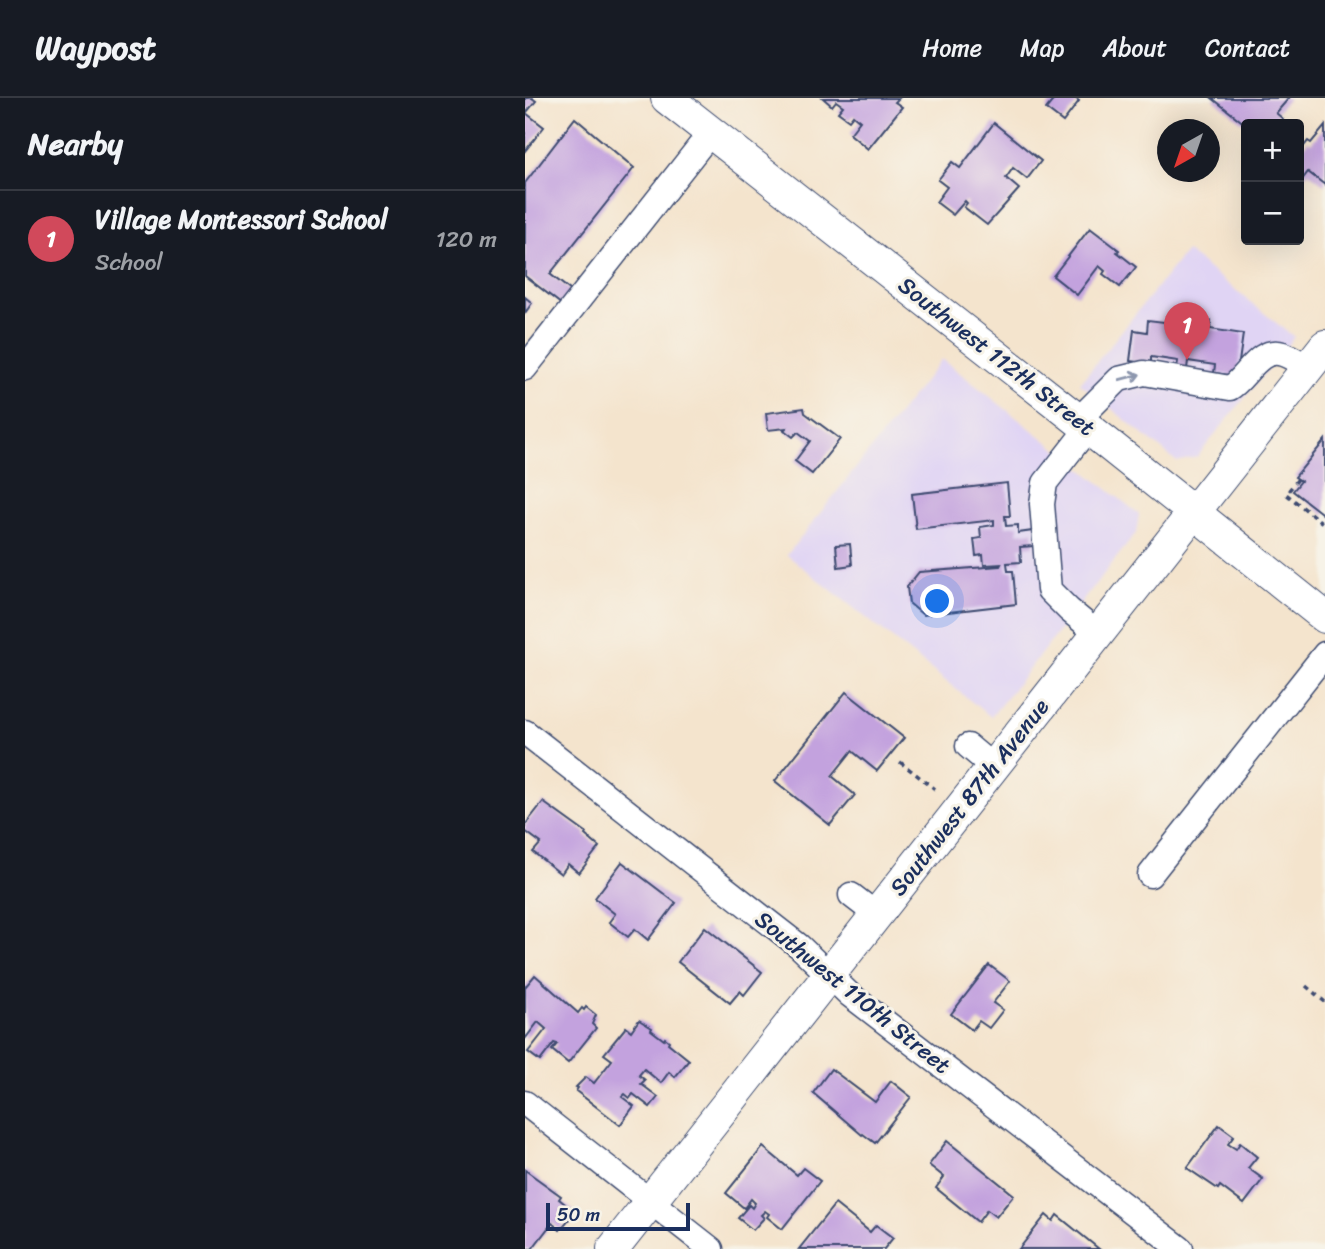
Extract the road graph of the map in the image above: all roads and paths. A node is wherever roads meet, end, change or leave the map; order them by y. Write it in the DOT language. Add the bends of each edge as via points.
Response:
graph roads {
  1 [pos="667,98"];
  2 [pos="711,132"];
  3 [pos="1317,356"];
  4 [pos="525,368"];
  5 [pos="1083,424"];
  6 [pos="1298,479"];
  7 [pos="1311,505"];
  8 [pos="1307,511"];
  9 [pos="1193,512"];
  10 [pos="1325,525"];
  11 [pos="1322,609"];
  12 [pos="1098,634"];
  13 [pos="1325,654"];
  14 [pos="525,732"];
  15 [pos="968,746"];
  16 [pos="900,762"];
  17 [pos="993,767"];
  18 [pos="935,789"];
  19 [pos="1150,875"];
  20 [pos="851,895"];
  21 [pos="877,915"];
  22 [pos="829,977"];
  23 [pos="1306,986"];
  24 [pos="1325,1002"];
  25 [pos="525,1103"];
  26 [pos="650,1202"];
  27 [pos="613,1249"];
  28 [pos="711,1249"];
  29 [pos="1181,1249"];
  1 -- 2 [label="main road, Southwest 112th Street"];
  2 -- 4 [label="street"];
  2 -- 5 [label="main road, Southwest 112th Street"];
  5 -- 3 [label="street, one-way" via="1119,379 1144,373 1230,388 1260,358 1272,353"];
  3 -- 9 [label="main road, Southwest 87th Avenue"];
  5 -- 9 [label="main road, Southwest 112th Street"];
  5 -- 12 [label="street" via="1045,483 1042,505 1049,590"];
  6 -- 8 [label="path" via="1286,494"];
  7 -- 8 [label="path"];
  8 -- 10 [label="path"];
  9 -- 11 [label="main road, Southwest 112th Street"];
  9 -- 12 [label="main road, Southwest 87th Avenue"];
  12 -- 17 [label="main road, Southwest 87th Avenue"];
  13 -- 19 [label="street"];
  14 -- 22 [label="street, Southwest 110th Street" via="799,946"];
  15 -- 17 [label="street"];
  16 -- 18 [label="path"];
  17 -- 21 [label="main road, Southwest 87th Avenue"];
  20 -- 21 [label="street"];
  21 -- 22 [label="main road, Southwest 87th Avenue"];
  22 -- 26 [label="main road, Southwest 87th Avenue"];
  22 -- 29 [label="street, Southwest 110th Street"];
  23 -- 24 [label="path"];
  25 -- 26 [label="street"];
  26 -- 27 [label="main road, Southwest 87th Avenue"];
  26 -- 28 [label="street"];
}
